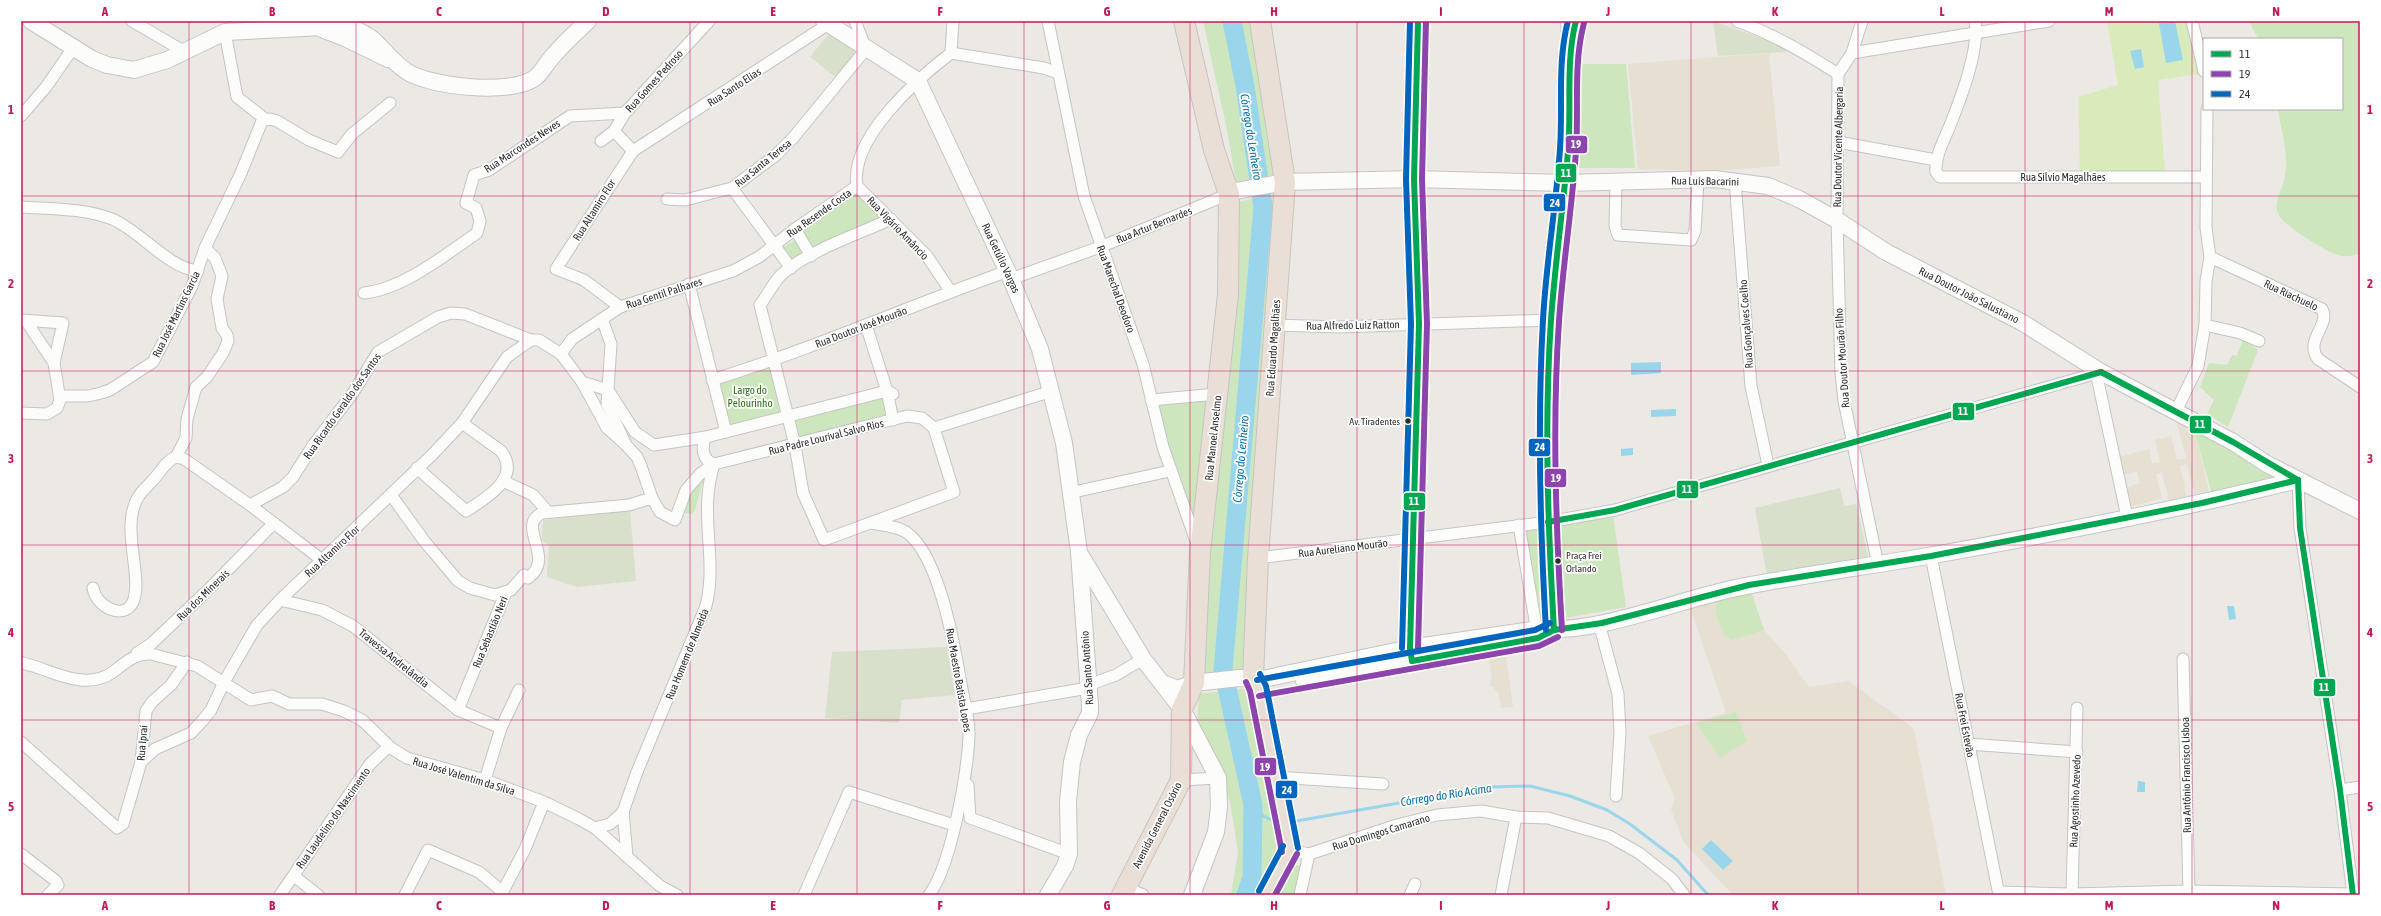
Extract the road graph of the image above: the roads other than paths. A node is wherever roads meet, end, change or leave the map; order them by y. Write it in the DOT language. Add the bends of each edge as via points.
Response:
graph roads {
  1 [pos="31,21"];
  2 [pos="132,21"];
  3 [pos="588,21"];
  4 [pos="855,21"];
  5 [pos="953,21"];
  6 [pos="1048,21"];
  7 [pos="1184,21"];
  8 [pos="1260,21"];
  9 [pos="1418,21"];
  10 [pos="1569,21"];
  11 [pos="1576,21"];
  12 [pos="1737,21"];
  13 [pos="1862,21"];
  14 [pos="1975,21"];
  15 [pos="2049,21"];
  16 [pos="2192,21"];
  17 [pos="828,22"];
  18 [pos="704,23"];
  19 [pos="317,25"];
  20 [pos="225,32"];
  21 [pos="1977,34"];
  22 [pos="1571,40"];
  23 [pos="73,48"];
  24 [pos="866,49"];
  25 [pos="185,52"];
  26 [pos="951,53"];
  27 [pos="1852,53"];
  28 [pos="2203,67"];
  29 [pos="1058,73"];
  30 [pos="1838,74"];
  31 [pos="918,81"];
  32 [pos="390,103"];
  33 [pos="2207,110"];
  34 [pos="625,113"];
  35 [pos="21,116"];
  36 [pos="262,122"];
  37 [pos="614,131"];
  38 [pos="601,141"];
  39 [pos="1838,142"];
  40 [pos="633,151"];
  41 [pos="1936,160"];
  42 [pos="2205,177"];
  43 [pos="1414,179"];
  44 [pos="1698,180"];
  45 [pos="1735,181"];
  46 [pos="1566,182"];
  47 [pos="1616,182"];
  48 [pos="1280,183"];
  49 [pos="857,186"];
  50 [pos="732,188"];
  51 [pos="1233,192"];
  52 [pos="667,199"];
  53 [pos="21,207"];
  54 [pos="892,219"];
  55 [pos="1837,220"];
  56 [pos="795,229"];
  57 [pos="775,244"];
  58 [pos="1100,247"];
  59 [pos="205,248"];
  60 [pos="811,256"];
  61 [pos="2210,257"];
  62 [pos="791,268"];
  63 [pos="198,271"];
  64 [pos="1010,275"];
  65 [pos="689,284"];
  66 [pos="951,292"];
  67 [pos="364,293"];
  68 [pos="620,307"];
  69 [pos="602,319"];
  70 [pos="1551,320"];
  71 [pos="23,321"];
  72 [pos="1419,324"];
  73 [pos="866,325"];
  74 [pos="2205,325"];
  75 [pos="1275,326"];
  76 [pos="531,340"];
  77 [pos="2258,341"];
  78 [pos="561,354"];
  79 [pos="774,361"];
  80 [pos="54,363"];
  81 [pos="2099,372"];
  82 [pos="712,380"];
  83 [pos="582,382"];
  84 [pos="2360,387"];
  85 [pos="608,390"];
  86 [pos="1052,391"];
  87 [pos="890,393"];
  88 [pos="1218,394"];
  89 [pos="60,396"];
  90 [pos="1151,400"];
  91 [pos="21,413"];
  92 [pos="2175,413"];
  93 [pos="788,417"];
  94 [pos="893,420"];
  95 [pos="462,423"];
  96 [pos="934,428"];
  97 [pos="726,432"];
  98 [pos="706,437"];
  99 [pos="1852,443"];
  100 [pos="626,444"];
  101 [pos="795,445"];
  102 [pos="176,457"];
  103 [pos="714,464"];
  104 [pos="1768,466"];
  105 [pos="417,468"];
  106 [pos="1170,471"];
  107 [pos="2298,480"];
  108 [pos="503,481"];
  109 [pos="1070,493"];
  110 [pos="391,494"];
  111 [pos="652,498"];
  112 [pos="250,505"];
  113 [pos="2360,511"];
  114 [pos="548,512"];
  115 [pos="2127,517"];
  116 [pos="1548,522"];
  117 [pos="274,523"];
  118 [pos="870,523"];
  119 [pos="1519,525"];
  120 [pos="1414,539"];
  121 [pos="1079,552"];
  122 [pos="1200,552"];
  123 [pos="1931,556"];
  124 [pos="1258,558"];
  125 [pos="322,560"];
  126 [pos="1878,565"];
  127 [pos="93,588"];
  128 [pos="506,592"];
  129 [pos="280,600"];
  130 [pos="1599,623"];
  131 [pos="1554,630"];
  132 [pos="1538,634"];
  133 [pos="1411,655"];
  134 [pos="1143,659"];
  135 [pos="2183,659"];
  136 [pos="126,660"];
  137 [pos="21,662"];
  138 [pos="187,662"];
  139 [pos="224,682"];
  140 [pos="1250,682"];
  141 [pos="1194,683"];
  142 [pos="1165,684"];
  143 [pos="1088,688"];
  144 [pos="519,690"];
  145 [pos="966,708"];
  146 [pos="2077,708"];
  147 [pos="1182,709"];
  148 [pos="458,710"];
  149 [pos="501,728"];
  150 [pos="21,742"];
  151 [pos="1968,744"];
  152 [pos="391,748"];
  153 [pos="2077,752"];
  154 [pos="141,762"];
  155 [pos="966,768"];
  156 [pos="1218,778"];
  157 [pos="485,780"];
  158 [pos="1181,780"];
  159 [pos="1383,784"];
  160 [pos="1278,786"];
  161 [pos="2360,787"];
  162 [pos="2340,790"];
  163 [pos="1616,796"];
  164 [pos="544,802"];
  165 [pos="623,812"];
  166 [pos="1516,817"];
  167 [pos="954,825"];
  168 [pos="595,828"];
  169 [pos="1296,847"];
  170 [pos="21,854"];
  171 [pos="1068,854"];
  172 [pos="627,856"];
  173 [pos="294,876"];
  174 [pos="1415,884"];
  175 [pos="2189,890"];
  176 [pos="1130,892"];
  177 [pos="502,893"];
  178 [pos="1999,894"];
  179 [pos="2072,894"];
  180 [pos="48,895"];
  181 [pos="280,895"];
  182 [pos="318,895"];
  183 [pos="405,895"];
  184 [pos="677,895"];
  185 [pos="804,895"];
  186 [pos="929,895"];
  187 [pos="1048,895"];
  188 [pos="1192,895"];
  189 [pos="1266,895"];
  190 [pos="1300,895"];
  191 [pos="1410,895"];
  192 [pos="1500,895"];
  193 [pos="1684,895"];
  194 [pos="2353,895"];
  1 -- 23 [label="street"];
  2 -- 25 [label="street"];
  3 -- 19 [label="street" via="561,46 536,78 516,86 432,82 417,78 395,62 370,35 339,25"];
  4 -- 24 [label="street"];
  5 -- 26 [label="street"];
  6 -- 29 [label="street, Rua Marechal Deodoro"];
  7 -- 51 [label="highway, Rua Manoel Anselmo" via="1214,150"];
  8 -- 48 [label="highway, Rua Eduardo Magalhães"];
  9 -- 43 [label="street"];
  10 -- 22 [label="street"];
  11 -- 22 [label="street"];
  12 -- 30 [label="street" via="1810,55"];
  13 -- 27 [label="street"];
  14 -- 21 [label="street"];
  15 -- 21 [label="street"];
  16 -- 28 [label="street"];
  17 -- 24 [label="street"];
  17 -- 40 [label="street, Rua Santo Elias"];
  18 -- 34 [label="street, Rua Gomes Pedroso"];
  19 -- 20 [label="street"];
  20 -- 25 [label="street"];
  20 -- 36 [label="street" via="237,97"];
  21 -- 27 [label="street"];
  21 -- 41 [label="street" via="1962,95"];
  22 -- 46 [label="street"];
  23 -- 25 [label="street" via="107,65 134,70"];
  23 -- 35 [label="street" via="46,87"];
  24 -- 31 [label="street"];
  24 -- 50 [label="street, Rua Santa Teresa" via="793,138 776,155"];
  26 -- 29 [label="street" via="1044,68"];
  26 -- 31 [label="street, Rua Resende Costa"];
  27 -- 30 [label="street"];
  29 -- 58 [label="street, Rua Marechal Deodoro" via="1084,196"];
  30 -- 39 [label="street, Rua Doutor Vicente Albergaria"];
  31 -- 49 [label="street, Rua Resende Costa" via="901,96 873,133 856,172"];
  31 -- 64 [label="street, Rua Getúlio Vargas"];
  32 -- 36 [label="street" via="352,134 338,152 308,140 283,123"];
  33 -- 42 [label="street"];
  34 -- 37 [label="street, Rua Gomes Pedroso"];
  34 -- 67 [label="street, Rua Marcondes Neves" via="570,116 489,170 474,175 466,203 476,208 480,220 477,233 446,255 393,285"];
  36 -- 59 [label="street, Rua José Martins Garcia"];
  37 -- 38 [label="street, Rua Gomes Pedroso"];
  37 -- 40 [label="street"];
  39 -- 41 [label="street"];
  39 -- 55 [label="street, Rua Doutor Vicente Albergaria"];
  40 -- 68 [label="street, Rua Altamiro Flor" via="556,269 584,280"];
  41 -- 42 [label="street, Rua Sílvio Magalhães" via="1936,172 1943,178"];
  42 -- 61 [label="street" via="2206,228"];
  43 -- 46 [label="street, Rua Luís Bacarini"];
  43 -- 48 [label="street, Rua Luís Bacarini"];
  43 -- 72 [label="street"];
  44 -- 45 [label="street, Rua Luís Bacarini"];
  44 -- 47 [label="street, Rua Luís Bacarini"];
  44 -- 47 [label="street" via="1695,231 1692,240 1618,235 1615,226"];
  45 -- 55 [label="street, Rua Luís Bacarini" via="1768,186 1799,199"];
  45 -- 104 [label="street, Rua Gonçalves Coelho" via="1751,386"];
  46 -- 47 [label="street, Rua Luís Bacarini"];
  46 -- 70 [label="street"];
  48 -- 51 [label="street, Rua Luís Bacarini"];
  48 -- 75 [label="highway, Rua Eduardo Magalhães"];
  49 -- 54 [label="street, Rua Vigário Amâncio"];
  49 -- 56 [label="street, Rua Resende Costa"];
  50 -- 52 [label="street, Rua Santa Teresa" via="685,200"];
  50 -- 57 [label="street"];
  51 -- 58 [label="street, Rua Artur Bernardes"];
  51 -- 88 [label="highway, Rua Manoel Anselmo" via="1228,294"];
  53 -- 63 [label="street" via="84,212 112,219 125,225 180,266"];
  54 -- 60 [label="street"];
  54 -- 66 [label="street, Rua Vigário Amâncio" via="927,256"];
  55 -- 81 [label="street, Rua Doutor João Salustiano" via="1886,252 2023,322"];
  55 -- 99 [label="street, Rua Doutor Mourão Filho" via="1841,373"];
  56 -- 57 [label="street, Rua Resende Costa"];
  56 -- 60 [label="street"];
  57 -- 62 [label="street"];
  57 -- 65 [label="street, Rua Gentil Palhares" via="759,257 733,271"];
  58 -- 64 [label="street, Rua Artur Bernardes"];
  58 -- 90 [label="street, Rua Marechal Deodoro" via="1143,364"];
  59 -- 63 [label="street, Rua José Martins Garcia"];
  59 -- 102 [label="street" via="215,258 222,276 217,299 222,328 227,334 228,341 207,377 196,387 187,419 186,438"];
  60 -- 62 [label="street"];
  61 -- 74 [label="street" via="2206,281"];
  61 -- 84 [label="street, Rua Riachuelo" via="2322,309 2324,316 2313,347 2314,354"];
  62 -- 79 [label="street" via="781,275 760,305"];
  63 -- 89 [label="street, Rua José Martins Garcia" via="153,362 110,390 88,396"];
  64 -- 66 [label="street, Rua Doutor José Mourão"];
  64 -- 86 [label="street, Rua Getúlio Vargas" via="1040,349"];
  65 -- 68 [label="street, Rua Gentil Palhares"];
  65 -- 82 [label="street"];
  66 -- 73 [label="street, Rua Doutor José Mourão"];
  68 -- 69 [label="street, Rua Gentil Palhares"];
  69 -- 78 [label="street, Rua Gentil Palhares" via="572,339"];
  69 -- 85 [label="street" via="611,344"];
  70 -- 72 [label="street, Rua Alfredo Luiz Ratton"];
  70 -- 116 [label="street" via="1547,427"];
  71 -- 80 [label="street"];
  71 -- 80 [label="street" via="63,323"];
  72 -- 75 [label="street, Rua Alfredo Luiz Ratton"];
  72 -- 120 [label="street"];
  73 -- 79 [label="street, Rua Doutor José Mourão"];
  73 -- 87 [label="street"];
  74 -- 77 [label="street" via="2240,333"];
  74 -- 92 [label="street" via="2198,366"];
  75 -- 124 [label="highway, Rua Eduardo Magalhães"];
  76 -- 78 [label="street, Rua Ricardo Geraldo dos Santos" via="539,340"];
  76 -- 95 [label="street, Rua Altamiro Flor" via="507,357"];
  76 -- 112 [label="street, Rua Ricardo Geraldo dos Santos" via="473,316 451,312 390,344 378,352 353,393 314,444 293,477 283,487"];
  78 -- 83 [label="street"];
  79 -- 82 [label="street, Rua Doutor José Mourão"];
  79 -- 93 [label="street"];
  80 -- 89 [label="street"];
  81 -- 92 [label="street, Rua Doutor João Salustiano"];
  81 -- 99 [label="street, Rua Aureliano Mourão"];
  81 -- 115 [label="street"];
  82 -- 97 [label="street"];
  83 -- 85 [label="street"];
  83 -- 100 [label="street" via="607,428"];
  85 -- 98 [label="street" via="635,432 650,444 664,445"];
  85 -- 100 [label="street" via="609,408"];
  86 -- 96 [label="street"];
  86 -- 109 [label="street, Rua Getúlio Vargas" via="1064,443"];
  87 -- 93 [label="street"];
  87 -- 94 [label="street"];
  88 -- 90 [label="street"];
  88 -- 122 [label="highway, Rua Manoel Anselmo"];
  89 -- 91 [label="street" via="58,406 52,412 42,415"];
  90 -- 106 [label="street, Rua Marechal Deodoro"];
  92 -- 107 [label="street, Rua Doutor João Salustiano" via="2233,442"];
  93 -- 97 [label="street"];
  93 -- 101 [label="street"];
  94 -- 96 [label="street, Rua Padre Lourival Salvo Rios" via="915,416"];
  94 -- 101 [label="street, Rua Padre Lourival Salvo Rios"];
  95 -- 105 [label="street, Rua Altamiro Flor"];
  95 -- 108 [label="street" via="506,456 507,467"];
  96 -- 118 [label="street" via="954,492"];
  97 -- 98 [label="street"];
  98 -- 103 [label="street" via="703,452 709,462"];
  99 -- 104 [label="street, Rua Aureliano Mourão"];
  99 -- 126 [label="street, Rua Doutor Mourão Filho"];
  100 -- 111 [label="street" via="637,457"];
  101 -- 103 [label="street, Rua Padre Lourival Salvo Rios"];
  101 -- 118 [label="street" via="803,493 824,540"];
  102 -- 112 [label="street" via="184,459"];
  102 -- 127 [label="street" via="165,465 138,497 132,511 136,584 133,602 122,609 111,610 96,600"];
  103 -- 111 [label="street" via="700,474 686,490 679,504 677,519 660,512"];
  103 -- 165 [label="street, Rua Homem de Almeida" via="707,485 706,502 711,584 706,606"];
  104 -- 116 [label="street, Rua Aureliano Mourão" via="1615,510"];
  105 -- 108 [label="street" via="466,511 491,495"];
  105 -- 110 [label="street, Rua Altamiro Flor"];
  106 -- 109 [label="street"];
  106 -- 122 [label="street, Rua Marechal Deodoro"];
  107 -- 113 [label="street, Rua Doutor João Salustiano"];
  107 -- 115 [label="street" via="2202,503"];
  107 -- 162 [label="street" via="2300,528"];
  108 -- 114 [label="street" via="533,494"];
  109 -- 121 [label="street, Rua Getúlio Vargas"];
  110 -- 125 [label="street, Rua Altamiro Flor"];
  110 -- 128 [label="street" via="425,542 458,581 470,588 495,595"];
  111 -- 114 [label="street" via="628,505"];
  112 -- 117 [label="street"];
  114 -- 128 [label="street, Rua Sebastião Neri" via="539,514 533,524 540,559 538,569 528,578 524,575"];
  115 -- 123 [label="street"];
  116 -- 119 [label="street, Rua Aureliano Mourão"];
  116 -- 131 [label="street"];
  117 -- 125 [label="street"];
  117 -- 136 [label="street, Rua dos Minerais" via="151,644"];
  118 -- 145 [label="street, Rua Maestro Batista Lopes" via="906,532 926,555 953,640"];
  119 -- 120 [label="street, Rua Aureliano Mourão"];
  119 -- 132 [label="street"];
  120 -- 124 [label="street, Rua Aureliano Mourão"];
  120 -- 133 [label="street"];
  121 -- 134 [label="street"];
  121 -- 143 [label="street, Rua Santo Antônio"];
  122 -- 141 [label="highway, Rua Manoel Anselmo"];
  123 -- 126 [label="street"];
  123 -- 151 [label="street, Rua Frei Estevão"];
  124 -- 140 [label="highway, Rua Eduardo Magalhães"];
  125 -- 129 [label="street, Rua Altamiro Flor"];
  126 -- 130 [label="street" via="1749,585"];
  128 -- 148 [label="street, Rua Sebastião Neri"];
  129 -- 139 [label="street, Rua Altamiro Flor" via="257,625"];
  129 -- 148 [label="street, Travessa Andrelândia" via="322,610 353,626"];
  130 -- 131 [label="street"];
  130 -- 163 [label="street" via="1618,694 1620,732"];
  131 -- 132 [label="street"];
  132 -- 133 [label="street"];
  133 -- 140 [label="street"];
  134 -- 142 [label="street"];
  134 -- 143 [label="street" via="1116,675 1091,684"];
  135 -- 175 [label="street, Rua Antônio Francisco Lisboa"];
  136 -- 137 [label="street, Rua José Valentim da Silva" via="106,676 87,680 70,678"];
  136 -- 138 [label="street, Rua José Valentim da Silva" via="145,653"];
  138 -- 139 [label="street, Rua José Valentim da Silva"];
  138 -- 154 [label="street, Rua Ipraí" via="171,685 146,711"];
  139 -- 152 [label="street, Rua José Valentim da Silva" via="251,700 272,696 289,704 322,704 339,708 366,723"];
  139 -- 154 [label="street, Rua Altamiro Flor" via="211,710 191,733 155,749"];
  140 -- 141 [label="street" via="1220,680"];
  140 -- 160 [label="highway, Rua Eduardo Magalhães"];
  141 -- 142 [label="street" via="1177,689"];
  141 -- 147 [label="highway, Avenida General Osório"];
  142 -- 147 [label="street"];
  143 -- 145 [label="street"];
  143 -- 171 [label="street, Rua Santo Antônio" via="1090,714 1079,735 1072,762 1068,801"];
  144 -- 149 [label="street"];
  145 -- 155 [label="street, Rua Maestro Batista Lopes" via="970,736"];
  146 -- 153 [label="street, Rua Agostinho Azevedo"];
  147 -- 156 [label="street"];
  147 -- 158 [label="highway, Avenida General Osório"];
  148 -- 149 [label="street, Travessa Andrelândia"];
  149 -- 157 [label="street"];
  150 -- 154 [label="street, Rua Ipraí" via="117,828 123,824"];
  151 -- 153 [label="street"];
  151 -- 178 [label="street, Rua Frei Estevão"];
  152 -- 157 [label="street, Rua José Valentim da Silva" via="416,761"];
  152 -- 173 [label="street, Rua Laudelino do Nascimento" via="387,748 370,764 298,866"];
  153 -- 179 [label="street, Rua Agostinho Azevedo"];
  155 -- 167 [label="street, Rua Maestro Batista Lopes"];
  155 -- 171 [label="street" via="970,818"];
  156 -- 158 [label="street"];
  156 -- 188 [label="street" via="1219,807 1216,832"];
  157 -- 164 [label="street, Rua José Valentim da Silva"];
  158 -- 176 [label="highway, Avenida General Osório"];
  159 -- 160 [label="street"];
  160 -- 169 [label="highway, Rua Eduardo Magalhães"];
  161 -- 162 [label="street"];
  162 -- 194 [label="street"];
  164 -- 168 [label="street, Rua José Valentim da Silva"];
  164 -- 177 [label="street" via="525,849"];
  165 -- 168 [label="street" via="610,824"];
  165 -- 172 [label="street"];
  166 -- 169 [label="street, Rua Domingos Camarano" via="1481,811 1437,816"];
  166 -- 192 [label="street"];
  166 -- 193 [label="street, Rua Domingos Camarano" via="1548,818 1610,836 1639,853 1672,879"];
  167 -- 185 [label="street" via="849,792"];
  167 -- 186 [label="street, Rua Maestro Batista Lopes" via="941,875"];
  168 -- 172 [label="street, Rua José Valentim da Silva"];
  169 -- 189 [label="highway"];
  169 -- 190 [label="street"];
  170 -- 180 [label="street" via="56,881 58,885"];
  171 -- 187 [label="street, Rua Santo Antônio" via="1065,866"];
  172 -- 184 [label="street, Rua José Valentim da Silva" via="660,886"];
  173 -- 181 [label="street, Rua Laudelino do Nascimento"];
  173 -- 182 [label="street"];
  174 -- 191 [label="street"];
  175 -- 179 [label="street"];
  175 -- 194 [label="street"];
  177 -- 183 [label="street" via="479,872 428,850"];
  178 -- 179 [label="street"];
}
